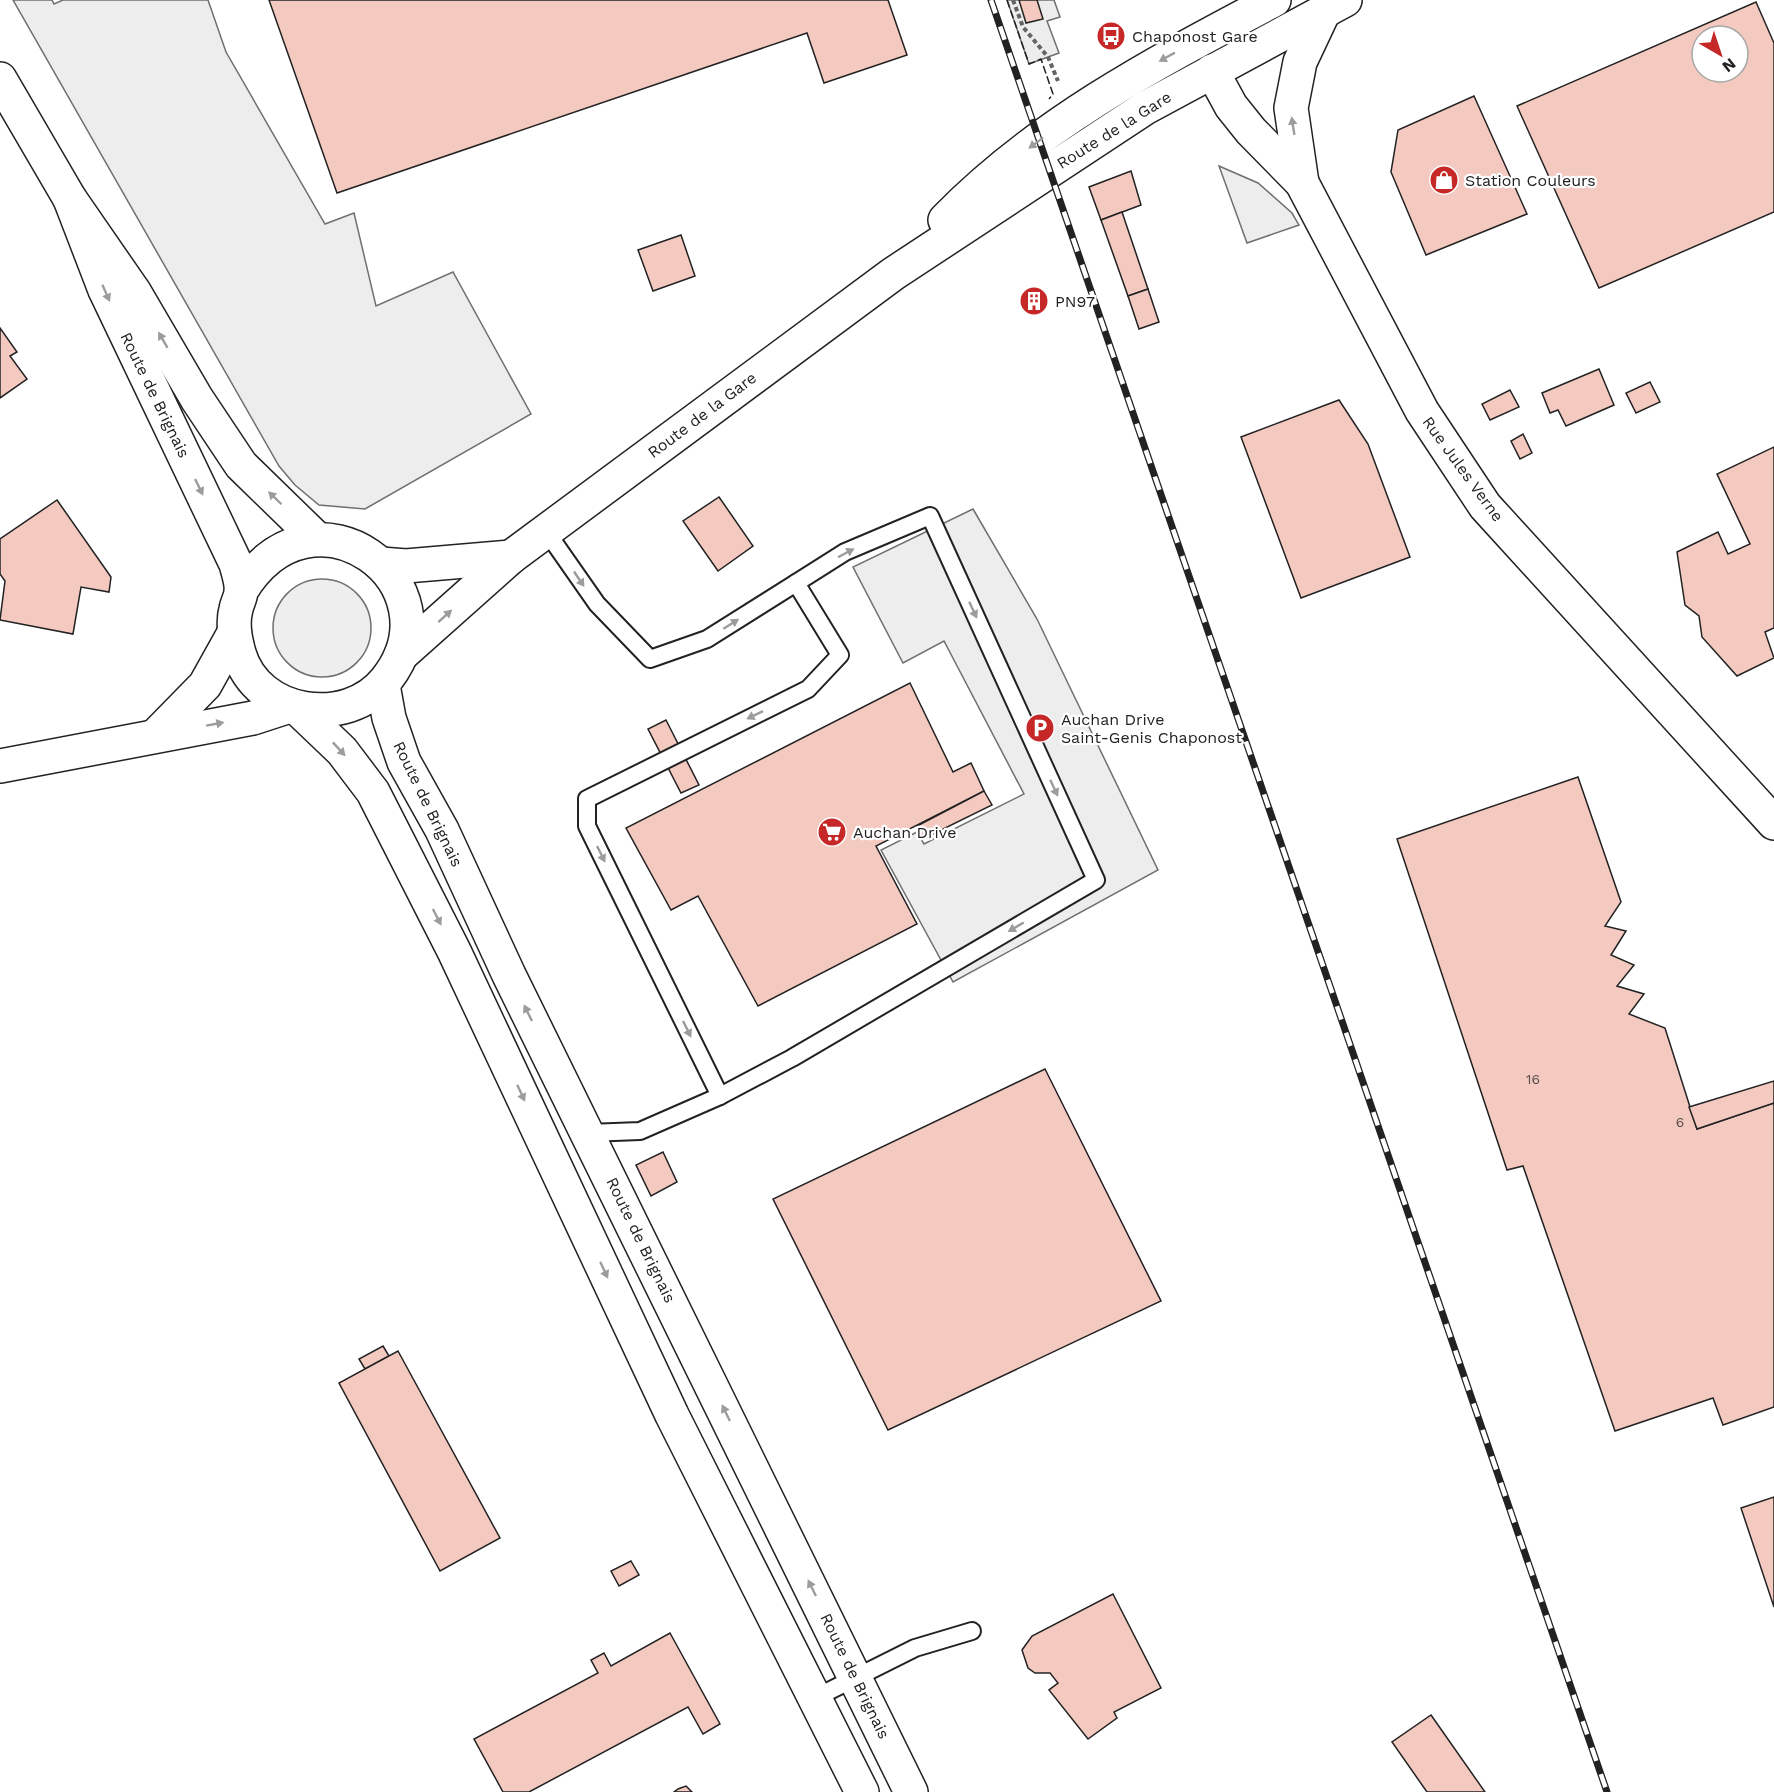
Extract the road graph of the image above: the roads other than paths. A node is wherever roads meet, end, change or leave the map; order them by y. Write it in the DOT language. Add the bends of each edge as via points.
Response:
graph roads {
  1 [pos="1274,0"];
  2 [pos="1335,6"];
  3 [pos="1212,71"];
  4 [pos="0,79"];
  5 [pos="1302,183"];
  6 [pos="70,199"];
  7 [pos="892,274"];
  8 [pos="546,531"];
  9 [pos="318,539"];
  10 [pos="511,557"];
  11 [pos="381,564"];
  12 [pos="796,584"];
  13 [pos="241,591"];
  14 [pos="234,633"];
  15 [pos="401,655"];
  16 [pos="383,685"];
  17 [pos="294,707"];
  18 [pos="157,734"];
  19 [pos="0,766"];
  20 [pos="1774,823"];
  21 [pos="720,1096"];
  22 [pos="588,1133"];
  23 [pos="972,1631"];
  24 [pos="857,1678"];
  25 [pos="815,1698"];
  26 [pos="862,1792"];
  27 [pos="911,1792"];
  1 -- 7 [label="main road, Route de la Gare, one-way" via="1132,77 1072,115 990,178"];
  2 -- 3 [label="main road, Route de la Gare"];
  5 -- 2 [label="main road, one-way" via="1290,108 1300,62"];
  3 -- 5 [label="main road, Rue Jules Verne" via="1231,106 1251,131"];
  3 -- 7 [label="main road, Route de la Gare" via="1093,141"];
  4 -- 6 [label="main road, Route de Brignais"];
  5 -- 20 [label="main road, Rue Jules Verne" via="1422,411 1485,506"];
  9 -- 6 [label="main road, Route de Brignais, one-way" via="241,465 135,294"];
  6 -- 13 [label="main road, Route de Brignais, one-way" via="105,290 236,564"];
  7 -- 8 [label="main road, Route de la Gare"];
  8 -- 10 [label="main road, Route de la Gare"];
  8 -- 12 [label="lane, one-way" via="597,604 650,659 707,639"];
  9 -- 11 [label="main road" via="352,546"];
  9 -- 13 [label="main road" via="294,543 272,554 254,570"];
  10 -- 11 [label="main road" via="406,566"];
  15 -- 10 [label="main road, Route de la Gare, one-way"];
  11 -- 15 [label="main road" via="394,579 404,606 406,635"];
  12 -- 21 [label="lane, one-way" via="840,655 808,689 587,799 588,826"];
  12 -- 21 [label="lane, one-way" via="845,552 930,516 1096,880 792,1059"];
  13 -- 14 [label="main road"];
  14 -- 17 [label="main road" via="240,656 252,677 268,694"];
  14 -- 18 [label="main road" via="205,685"];
  15 -- 16 [label="main road"];
  16 -- 17 [label="main road" via="343,708 320,711"];
  22 -- 16 [label="main road, Route de Brignais, one-way" via="442,830 404,762"];
  18 -- 17 [label="main road, one-way"];
  17 -- 25 [label="main road, one-way" via="342,751 373,792 454,951 672,1415"];
  18 -- 19 [label="main road"];
  21 -- 22 [label="lane" via="640,1131"];
  24 -- 22 [label="main road, Route de Brignais, one-way"];
  23 -- 24 [label="lane" via="915,1648"];
  24 -- 25 [label="lane"];
  24 -- 27 [label="main road, Route de Brignais"];
  25 -- 26 [label="main road"];
}
